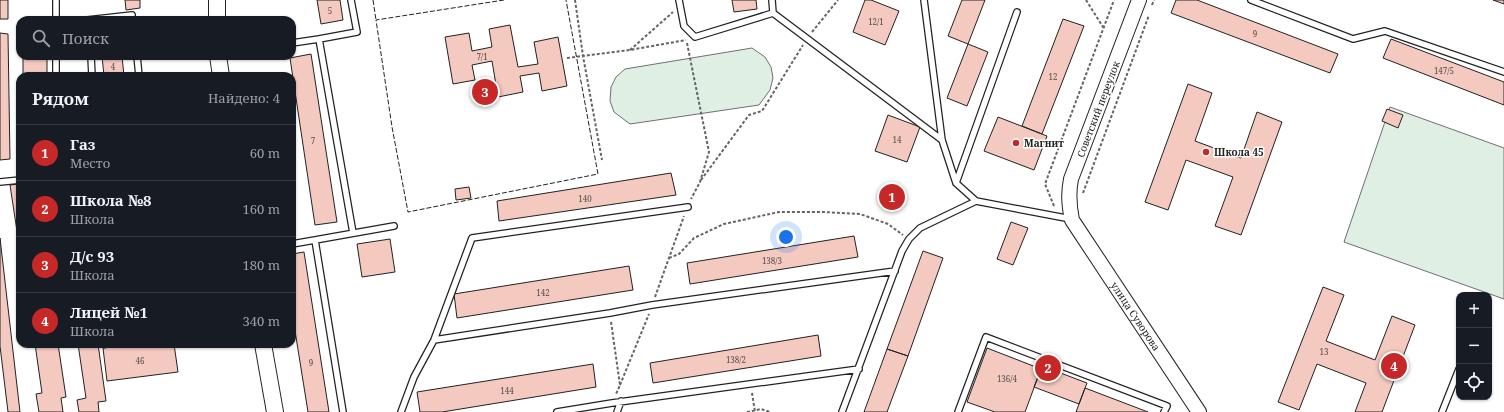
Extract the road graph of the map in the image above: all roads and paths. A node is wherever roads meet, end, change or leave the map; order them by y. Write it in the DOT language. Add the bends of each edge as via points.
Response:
graph roads {
  1 [pos="56,0"];
  2 [pos="217,0"];
  3 [pos="351,0"];
  4 [pos="575,0"];
  5 [pos="679,0"];
  6 [pos="772,0"];
  7 [pos="838,0"];
  8 [pos="924,0"];
  9 [pos="1086,0"];
  10 [pos="1114,0"];
  11 [pos="1154,0"];
  12 [pos="1251,0"];
  13 [pos="1145,4"];
  14 [pos="680,6"];
  15 [pos="1016,12"];
  16 [pos="773,13"];
  17 [pos="1149,15"];
  18 [pos="56,16"];
  19 [pos="123,16"];
  20 [pos="132,16"];
  21 [pos="217,16"];
  22 [pos="1103,27"];
  23 [pos="807,38"];
  24 [pos="319,39"];
  25 [pos="687,40"];
  26 [pos="296,42"];
  27 [pos="630,50"];
  28 [pos="583,56"];
  29 [pos="567,58"];
  30 [pos="56,60"];
  31 [pos="91,60"];
  32 [pos="137,60"];
  33 [pos="219,60"];
  34 [pos="56,72"];
  35 [pos="92,72"];
  36 [pos="139,72"];
  37 [pos="220,72"];
  38 [pos="1504,72"];
  39 [pos="942,140"];
  40 [pos="602,160"];
  41 [pos="16,180"];
  42 [pos="0,182"];
  43 [pos="700,182"];
  44 [pos="956,183"];
  45 [pos="1081,200"];
  46 [pos="976,201"];
  47 [pos="688,207"];
  48 [pos="1066,218"];
  49 [pos="394,226"];
  50 [pos="353,233"];
  51 [pos="909,239"];
  52 [pos="315,240"];
  53 [pos="296,243"];
  54 [pos="669,258"];
  55 [pos="895,271"];
  56 [pos="610,313"];
  57 [pos="434,340"];
  58 [pos="264,348"];
  59 [pos="858,368"];
  60 [pos="1456,377"];
  61 [pos="751,383"];
  62 [pos="621,402"];
  63 [pos="612,403"];
  64 [pos="754,411"];
  65 [pos="275,412"];
  66 [pos="343,412"];
  67 [pos="402,412"];
  68 [pos="557,412"];
  69 [pos="618,412"];
  70 [pos="747,412"];
  71 [pos="770,412"];
  72 [pos="842,412"];
  73 [pos="958,412"];
  74 [pos="1164,412"];
  75 [pos="1199,412"];
  76 [pos="1442,412"];
  1 -- 18 [label="lane"];
  2 -- 21 [label="main road"];
  3 -- 24 [label="lane" via="357,32"];
  4 -- 28 [label="path"];
  5 -- 14 [label="lane"];
  6 -- 16 [label="lane"];
  7 -- 23 [label="path"];
  8 -- 39 [label="lane"];
  9 -- 22 [label="path"];
  10 -- 22 [label="path"];
  11 -- 13 [label="path"];
  12 -- 38 [label="lane" via="1353,40 1385,31"];
  13 -- 48 [label="street, Советский переулок" via="1071,179"];
  14 -- 16 [label="lane" via="684,26 695,37"];
  14 -- 27 [label="path"];
  15 -- 44 [label="lane"];
  16 -- 23 [label="lane"];
  17 -- 45 [label="path"];
  19 -- 20 [label="lane"];
  22 -- 48 [label="path" via="1045,184"];
  23 -- 39 [label="lane"];
  23 -- 43 [label="path" via="762,110 749,115"];
  24 -- 26 [label="lane"];
  24 -- 50 [label="lane"];
  25 -- 27 [label="path"];
  27 -- 28 [label="path"];
  28 -- 29 [label="path"];
  28 -- 40 [label="path"];
  30 -- 34 [label="lane"];
  31 -- 35 [label="lane"];
  32 -- 36 [label="lane"];
  33 -- 37 [label="main road"];
  39 -- 44 [label="lane"];
  41 -- 42 [label="lane"];
  44 -- 46 [label="lane"];
  46 -- 48 [label="lane"];
  46 -- 51 [label="lane" via="920,228"];
  47 -- 57 [label="lane" via="472,238"];
  48 -- 75 [label="street, улица Суворова"];
  49 -- 50 [label="lane"];
  50 -- 52 [label="lane"];
  51 -- 54 [label="path" via="888,224 860,214 779,212 724,224 694,238 679,254"];
  51 -- 55 [label="lane"];
  52 -- 53 [label="lane"];
  52 -- 66 [label="lane"];
  55 -- 56 [label="lane"];
  55 -- 59 [label="lane"];
  56 -- 57 [label="lane"];
  56 -- 63 [label="path" via="620,385"];
  57 -- 67 [label="lane" via="414,377"];
  58 -- 65 [label="main road"];
  59 -- 61 [label="lane"];
  59 -- 72 [label="lane"];
  60 -- 76 [label="lane"];
  61 -- 62 [label="lane"];
  61 -- 64 [label="path"];
  62 -- 63 [label="lane"];
  62 -- 69 [label="lane"];
  63 -- 68 [label="lane"];
  64 -- 70 [label="path"];
  64 -- 71 [label="path" via="761,409"];
  73 -- 74 [label="lane" via="986,337 1166,406"];
}
